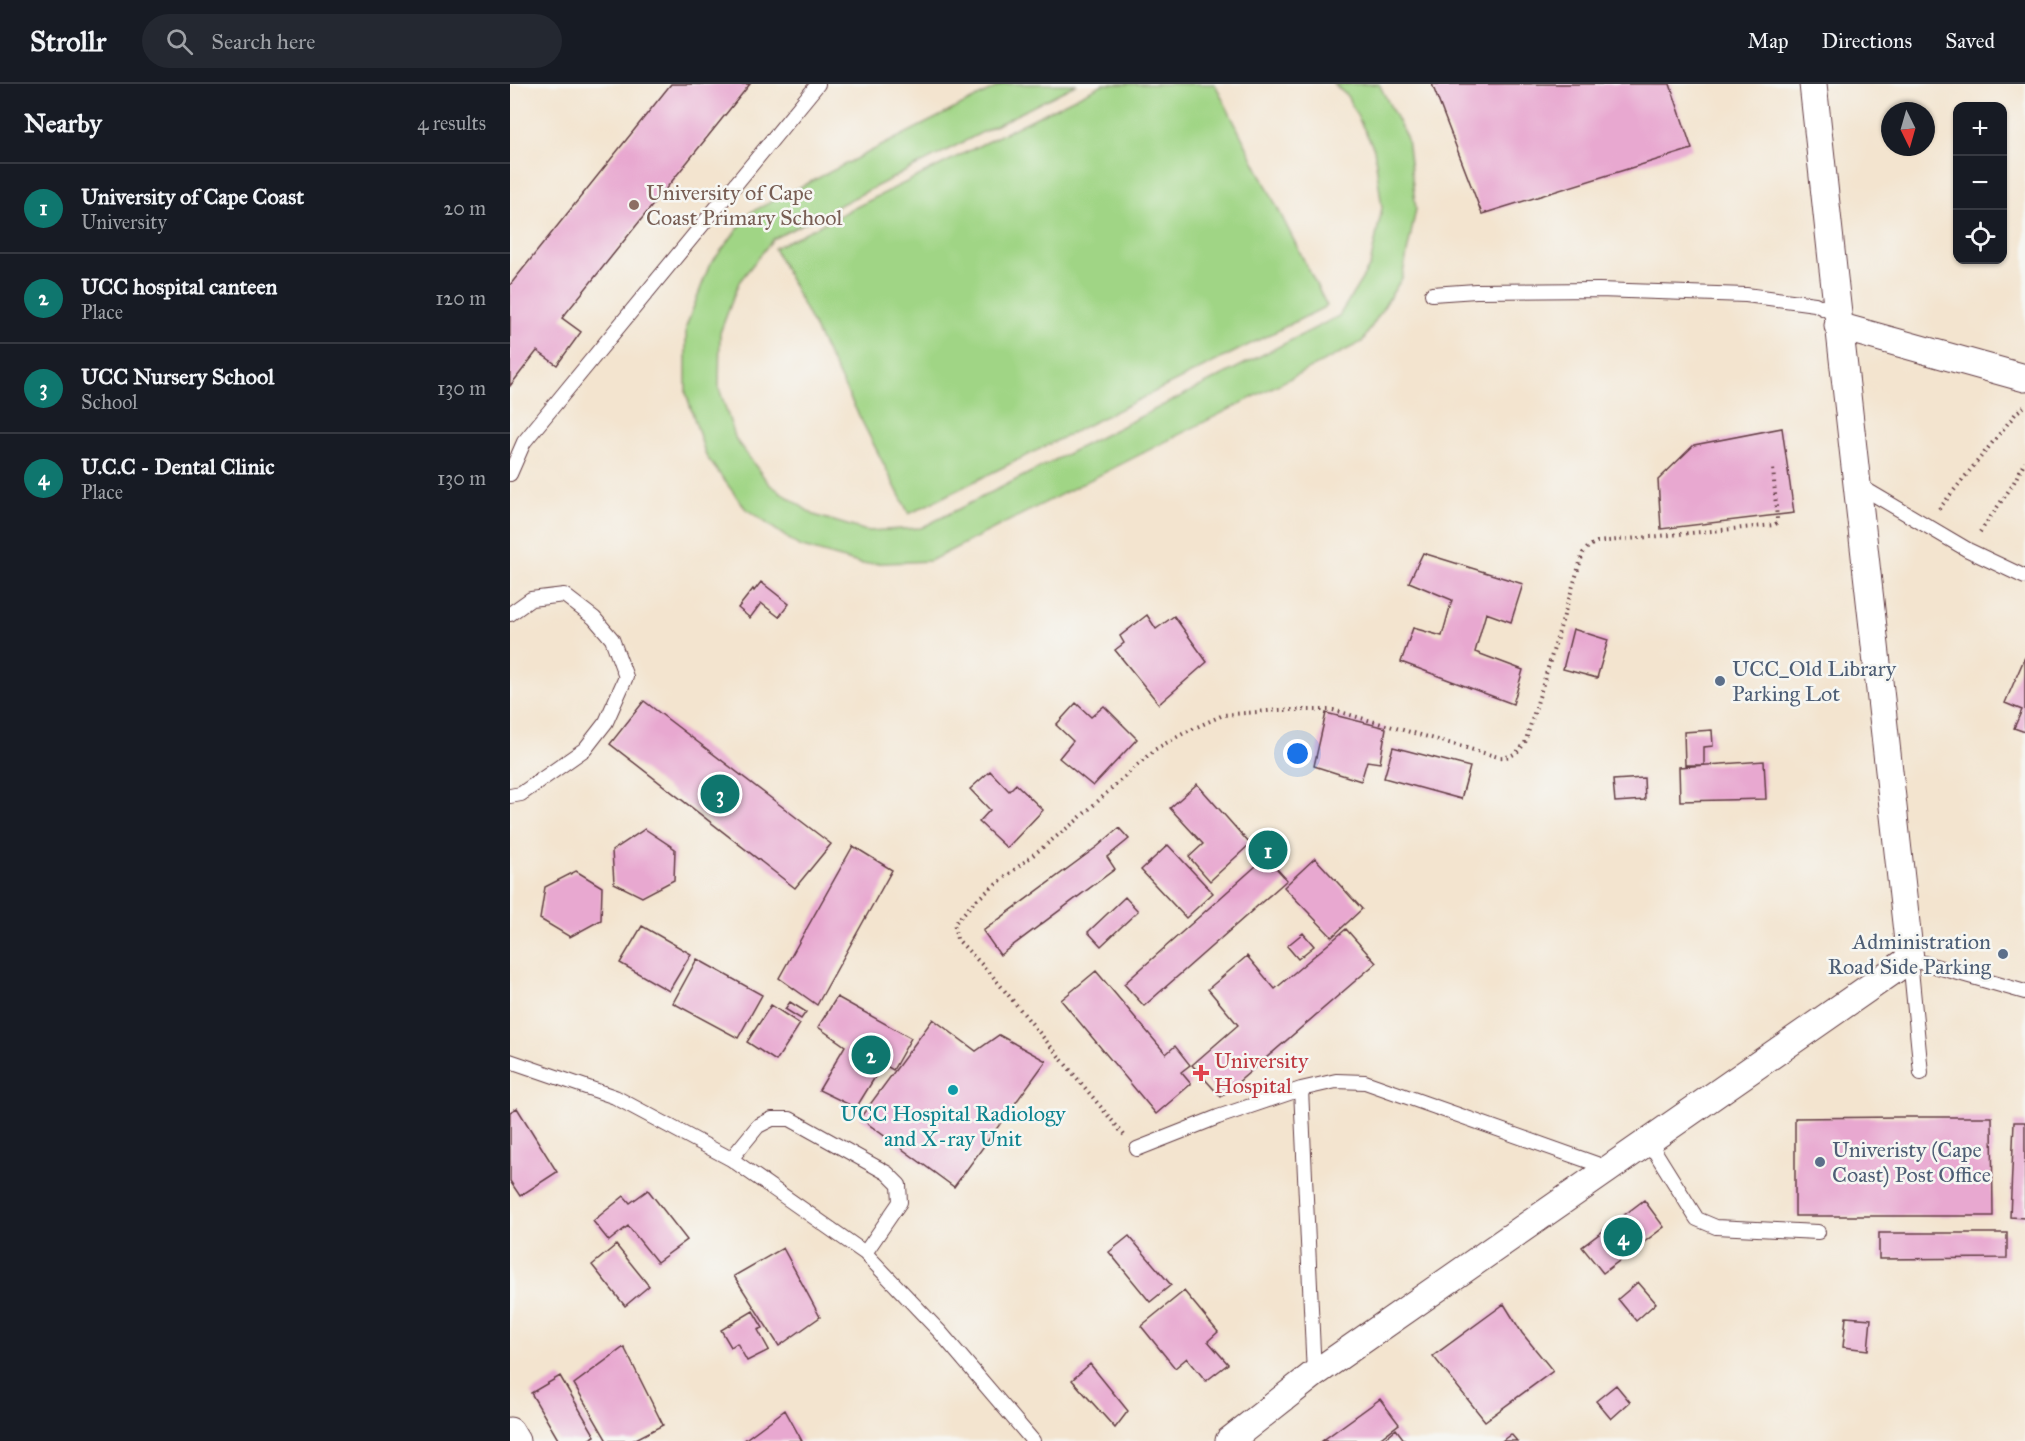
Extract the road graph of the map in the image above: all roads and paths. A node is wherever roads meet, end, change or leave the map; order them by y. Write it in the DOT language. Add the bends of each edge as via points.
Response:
graph roads {
  1 [pos="818,84"];
  2 [pos="1813,84"];
  3 [pos="1432,294"];
  4 [pos="1838,321"];
  5 [pos="2025,378"];
  6 [pos="2025,406"];
  7 [pos="2025,461"];
  8 [pos="1773,468"];
  9 [pos="510,474"];
  10 [pos="1858,485"];
  11 [pos="1927,525"];
  12 [pos="1968,550"];
  13 [pos="2025,577"];
  14 [pos="510,614"];
  15 [pos="510,796"];
  16 [pos="1910,959"];
  17 [pos="2025,992"];
  18 [pos="510,1061"];
  19 [pos="1921,1073"];
  20 [pos="1301,1089"];
  21 [pos="1649,1142"];
  22 [pos="1137,1149"];
  23 [pos="731,1159"];
  24 [pos="1608,1168"];
  25 [pos="1818,1232"];
  26 [pos="865,1253"];
  27 [pos="1314,1374"];
  28 [pos="510,1431"];
  29 [pos="516,1441"];
  30 [pos="1033,1441"];
  31 [pos="1229,1441"];
  1 -- 9 [label="lane" via="524,442"];
  2 -- 4 [label="street"];
  3 -- 4 [label="lane" via="1599,290 1746,295 1815,304"];
  4 -- 5 [label="street"];
  4 -- 10 [label="street"];
  6 -- 11 [label="path"];
  7 -- 12 [label="path"];
  8 -- 22 [label="path" via="1777,519 1774,525 1597,542 1589,546 1583,554 1525,743 1516,754 1498,757 1333,710 1223,715 1154,750 1076,821 975,901 954,924 957,939"];
  10 -- 11 [label="lane"];
  10 -- 16 [label="street"];
  11 -- 12 [label="lane"];
  12 -- 13 [label="lane"];
  14 -- 15 [label="lane" via="531,599 564,595 594,618 612,639 626,677 606,722 585,749 521,794"];
  16 -- 17 [label="lane"];
  16 -- 19 [label="lane"];
  16 -- 21 [label="street"];
  18 -- 23 [label="lane" via="615,1097"];
  20 -- 22 [label="lane"];
  20 -- 24 [label="lane" via="1336,1081 1365,1082"];
  20 -- 27 [label="lane"];
  21 -- 24 [label="street"];
  21 -- 25 [label="lane" via="1697,1219 1716,1227"];
  23 -- 26 [label="lane"];
  23 -- 26 [label="lane" via="758,1126 772,1119 790,1119 887,1173 899,1185 900,1202"];
  24 -- 27 [label="street"];
  26 -- 30 [label="lane" via="940,1332"];
  27 -- 31 [label="street"];
  28 -- 29 [label="street"];
}
